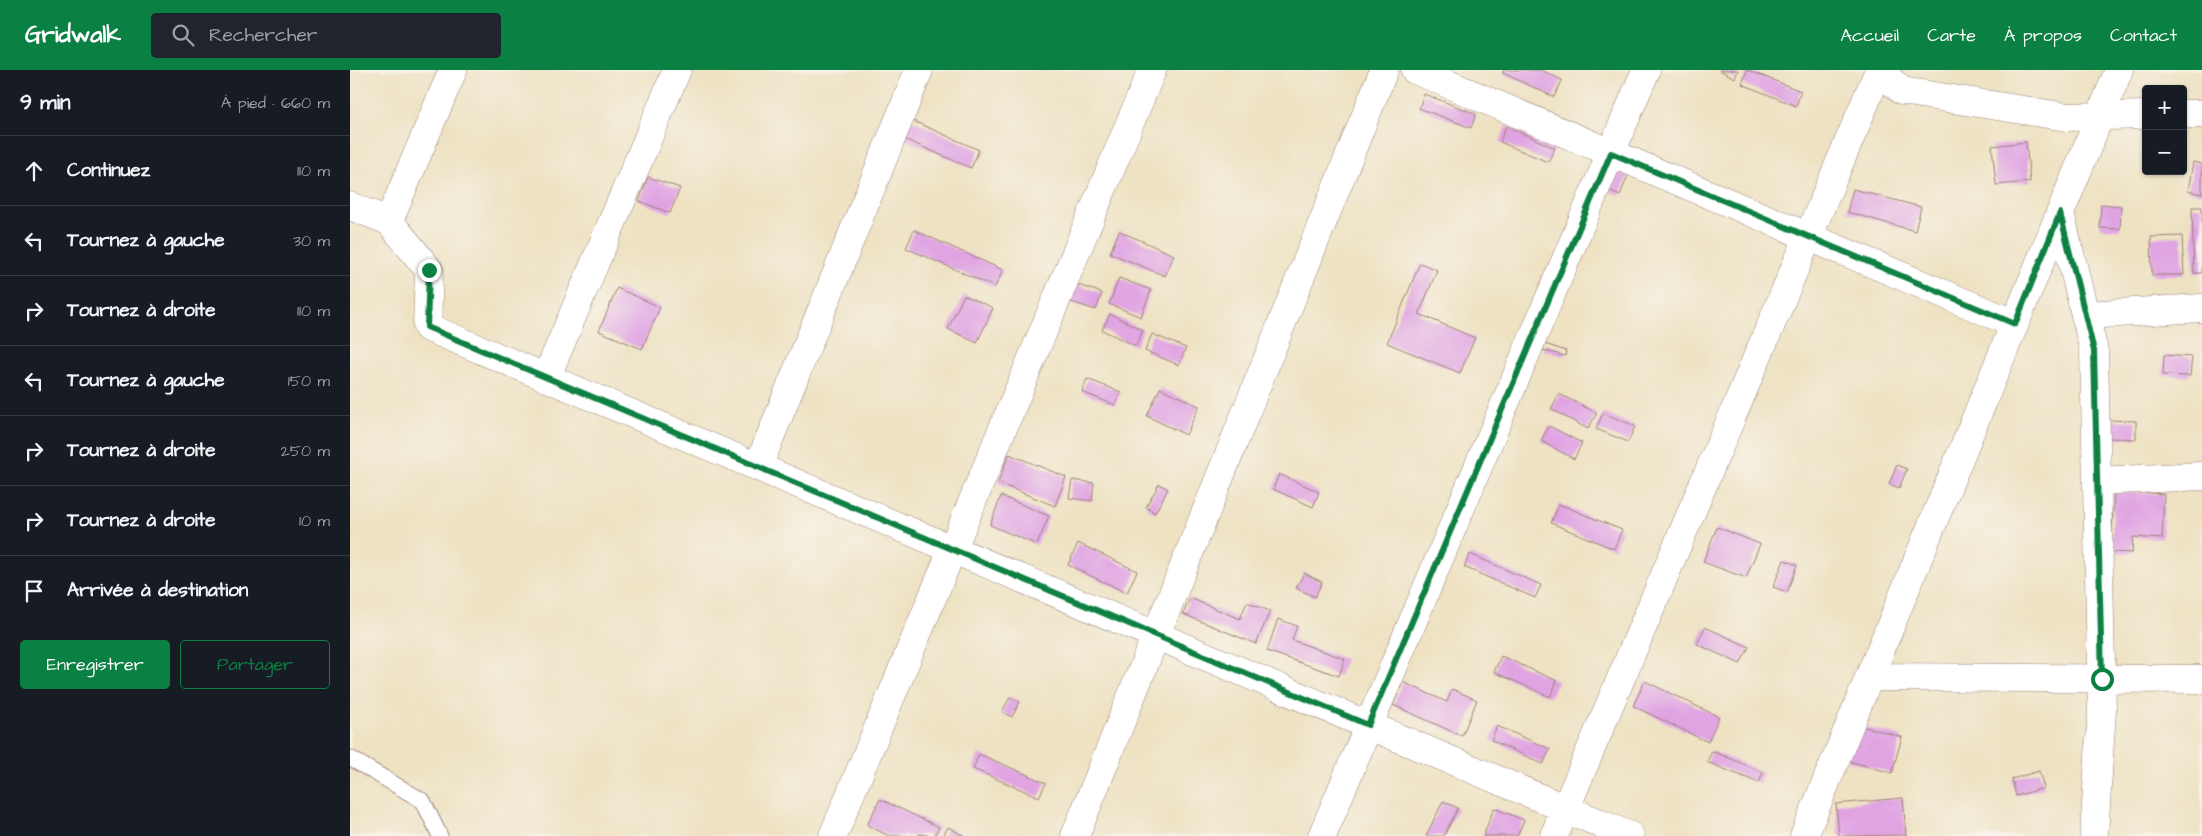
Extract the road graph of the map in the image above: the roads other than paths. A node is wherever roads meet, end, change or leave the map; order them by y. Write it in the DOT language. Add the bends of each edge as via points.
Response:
graph roads {
  1 [pos="453,70"];
  2 [pos="677,70"];
  3 [pos="919,70"];
  4 [pos="1152,70"];
  5 [pos="1384,70"];
  6 [pos="1415,70"];
  7 [pos="1646,70"];
  8 [pos="1879,70"];
  9 [pos="2119,70"];
  10 [pos="2187,114"];
  11 [pos="2202,114"];
  12 [pos="2142,115"];
  13 [pos="2100,116"];
  14 [pos="1611,153"];
  15 [pos="350,206"];
  16 [pos="2060,213"];
  17 [pos="390,222"];
  18 [pos="1808,236"];
  19 [pos="2202,308"];
  20 [pos="2085,315"];
  21 [pos="2015,324"];
  22 [pos="546,378"];
  23 [pos="758,467"];
  24 [pos="2202,476"];
  25 [pos="2097,481"];
  26 [pos="952,549"];
  27 [pos="1156,635"];
  28 [pos="1869,677"];
  29 [pos="2102,679"];
  30 [pos="2202,680"];
  31 [pos="1368,725"];
  32 [pos="350,758"];
  33 [pos="1566,809"];
  34 [pos="440,836"];
  35 [pos="833,836"];
  36 [pos="1075,836"];
  37 [pos="1322,836"];
  38 [pos="1554,836"];
  39 [pos="1630,836"];
  40 [pos="1804,836"];
  41 [pos="2094,836"];
  1 -- 17 [label="street"];
  2 -- 22 [label="street"];
  3 -- 23 [label="street"];
  4 -- 26 [label="street"];
  5 -- 27 [label="street"];
  6 -- 14 [label="street"];
  7 -- 14 [label="street"];
  8 -- 13 [label="street" via="1902,91 2067,117"];
  8 -- 18 [label="street"];
  9 -- 13 [label="street"];
  10 -- 11 [label="street"];
  12 -- 13 [label="street"];
  13 -- 16 [label="street"];
  14 -- 18 [label="street"];
  14 -- 31 [label="street"];
  15 -- 17 [label="street"];
  16 -- 20 [label="street"];
  16 -- 21 [label="street"];
  17 -- 22 [label="street" via="429,270 427,327"];
  18 -- 21 [label="street"];
  18 -- 33 [label="street"];
  19 -- 20 [label="street"];
  20 -- 25 [label="street" via="2094,351"];
  21 -- 28 [label="street"];
  22 -- 23 [label="street"];
  23 -- 26 [label="street"];
  24 -- 25 [label="street"];
  25 -- 29 [label="street"];
  26 -- 27 [label="street"];
  26 -- 35 [label="street"];
  27 -- 31 [label="street"];
  27 -- 36 [label="street"];
  28 -- 29 [label="street"];
  28 -- 40 [label="street"];
  29 -- 30 [label="street"];
  29 -- 41 [label="street"];
  31 -- 33 [label="street"];
  31 -- 37 [label="street"];
  32 -- 34 [label="lane" via="423,801"];
  33 -- 38 [label="street"];
  33 -- 39 [label="street"];
}
